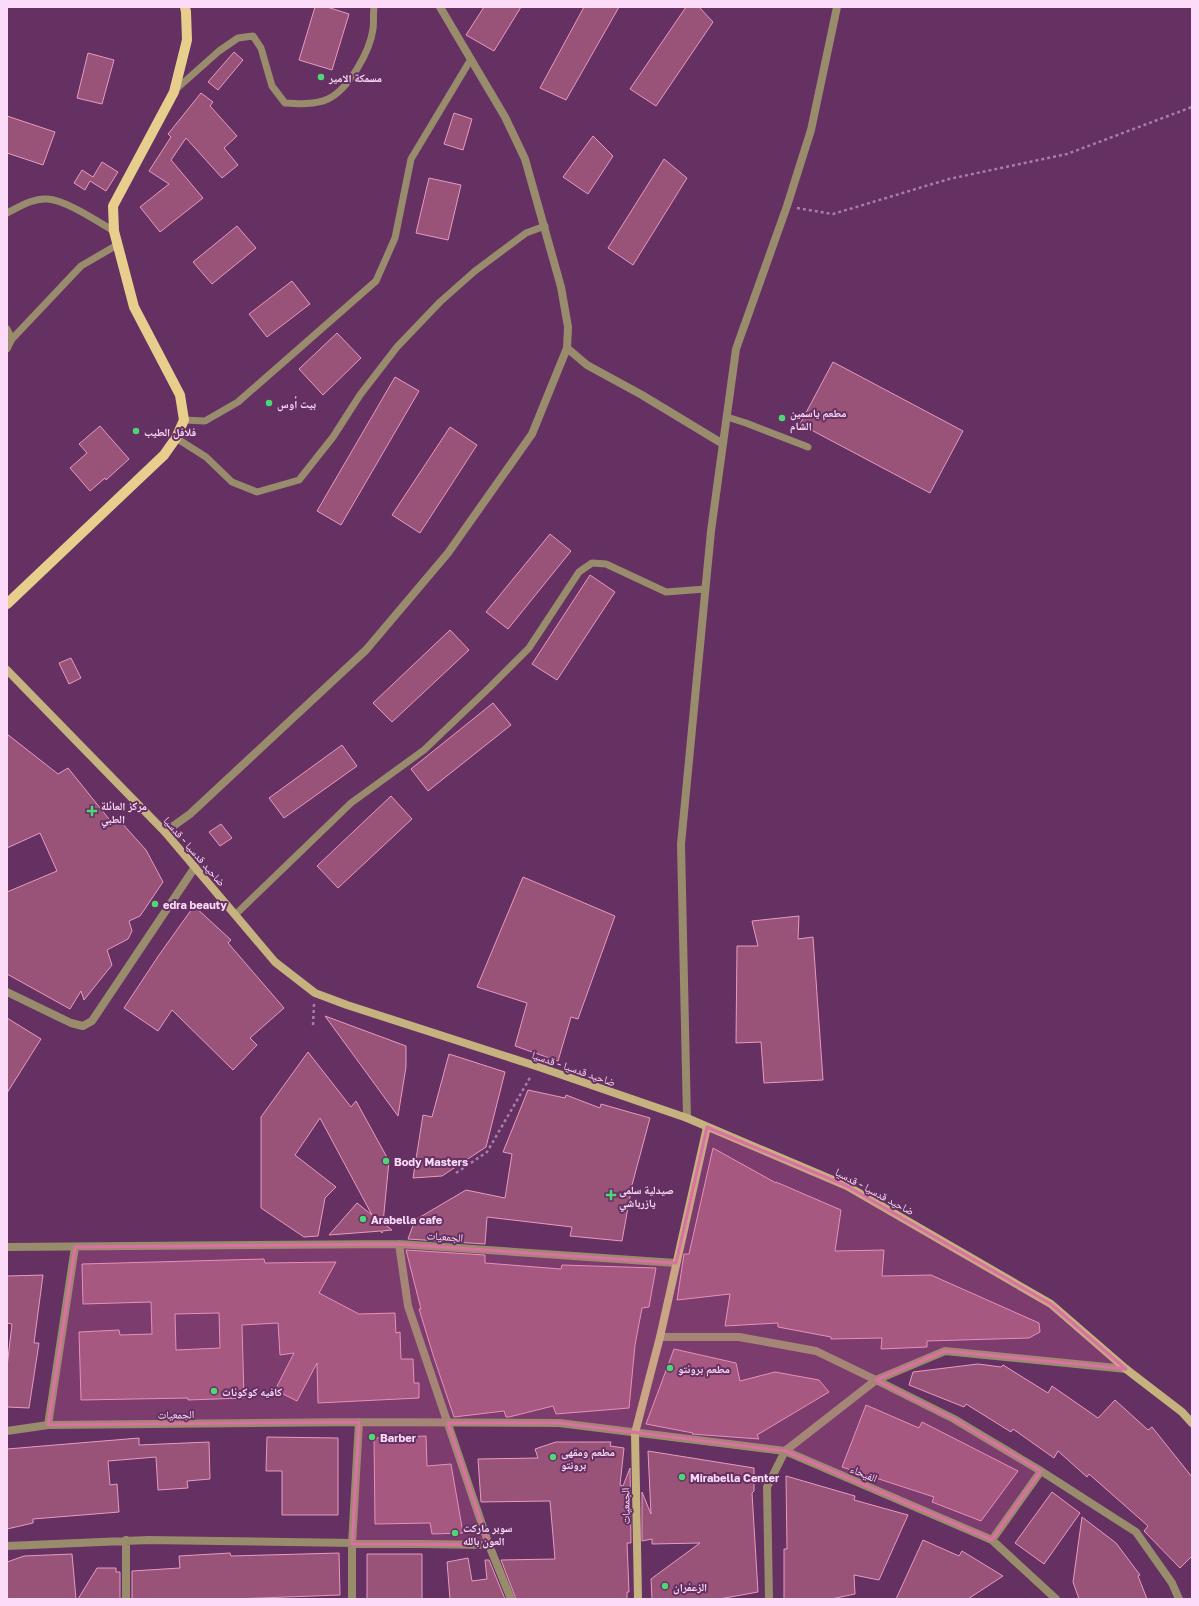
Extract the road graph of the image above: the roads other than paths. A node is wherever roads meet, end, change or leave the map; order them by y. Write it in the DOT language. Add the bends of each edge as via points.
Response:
graph roads {
  1 [pos="185,7"];
  2 [pos="374,7"];
  3 [pos="440,7"];
  4 [pos="837,7"];
  5 [pos="471,59"];
  6 [pos="174,92"];
  7 [pos="7,213"];
  8 [pos="545,226"];
  9 [pos="114,231"];
  10 [pos="117,245"];
  11 [pos="7,329"];
  12 [pos="12,339"];
  13 [pos="7,348"];
  14 [pos="567,348"];
  15 [pos="727,417"];
  16 [pos="184,420"];
  17 [pos="176,438"];
  18 [pos="723,444"];
  19 [pos="808,447"];
  20 [pos="705,589"];
  21 [pos="7,604"];
  22 [pos="7,670"];
  23 [pos="165,832"];
  24 [pos="195,867"];
  25 [pos="236,914"];
  26 [pos="7,992"];
  27 [pos="687,1118"];
  28 [pos="707,1127"];
  29 [pos="399,1244"];
  30 [pos="7,1247"];
  31 [pos="75,1247"];
  32 [pos="676,1262"];
  33 [pos="660,1337"];
  34 [pos="1126,1369"];
  35 [pos="876,1380"];
  36 [pos="359,1422"];
  37 [pos="448,1423"];
  38 [pos="1192,1423"];
  39 [pos="48,1425"];
  40 [pos="7,1432"];
  41 [pos="635,1433"];
  42 [pos="785,1451"];
  43 [pos="1041,1470"];
  44 [pos="126,1540"];
  45 [pos="992,1540"];
  46 [pos="352,1544"];
  47 [pos="489,1545"];
  48 [pos="7,1546"];
  49 [pos="126,1599"];
  50 [pos="352,1599"];
  51 [pos="511,1599"];
  52 [pos="638,1599"];
  53 [pos="769,1599"];
  54 [pos="1056,1599"];
  55 [pos="1179,1599"];
  1 -- 6 [label="main road" via="188,40"];
  2 -- 6 [label="lane" via="373,30 363,58 348,83 328,99 307,104 285,103 272,86 261,48 253,36 238,38 219,51"];
  3 -- 5 [label="street"];
  4 -- 15 [label="street" via="811,130 736,349"];
  5 -- 8 [label="street" via="505,117 525,159"];
  5 -- 16 [label="lane" via="411,159 395,238 376,281 238,402 205,421"];
  6 -- 9 [label="main road" via="112,206"];
  7 -- 9 [label="lane" via="28,203 48,199 70,206"];
  8 -- 14 [label="street" via="561,287 568,326"];
  8 -- 17 [label="lane" via="526,233 475,271 440,302 397,347 360,395 333,437 298,480 257,492 232,482 206,457"];
  9 -- 10 [label="main road"];
  10 -- 12 [label="lane" via="80,266"];
  10 -- 16 [label="main road" via="134,307 180,395"];
  11 -- 12 [label="lane"];
  12 -- 13 [label="lane"];
  14 -- 18 [label="street" via="587,365"];
  14 -- 23 [label="street" via="532,434 448,553 366,650 190,814"];
  15 -- 18 [label="street"];
  15 -- 19 [label="lane"];
  16 -- 17 [label="main road"];
  17 -- 21 [label="main road" via="164,455"];
  18 -- 20 [label="street"];
  20 -- 25 [label="lane" via="666,592 606,564 592,563 579,572 529,648 490,687 424,750 351,803"];
  20 -- 27 [label="street" via="682,844"];
  22 -- 23 [label="main road, ضاحيد قدسيا - قدسيا"];
  23 -- 24 [label="main road, ضاحيد قدسيا - قدسيا"];
  24 -- 25 [label="main road, ضاحيد قدسيا - قدسيا"];
  24 -- 26 [label="street" via="92,1021 83,1026 71,1023"];
  25 -- 27 [label="main road, ضاحيد قدسيا - قدسيا" via="275,962 315,993"];
  27 -- 28 [label="main road, ضاحيد قدسيا - قدسيا"];
  28 -- 32 [label="main road"];
  28 -- 34 [label="main road, ضاحيد قدسيا - قدسيا" via="853,1190 1051,1304"];
  29 -- 31 [label="street, الجمعيات"];
  29 -- 32 [label="street, الجمعيات"];
  29 -- 37 [label="street" via="408,1306"];
  30 -- 31 [label="street, الجمعيات"];
  31 -- 39 [label="street"];
  32 -- 33 [label="main road"];
  33 -- 35 [label="street" via="739,1337 816,1351"];
  33 -- 41 [label="main road"];
  34 -- 35 [label="street" via="945,1351"];
  34 -- 38 [label="main road, ضاحيد قدسيا - قدسيا" via="1182,1412"];
  35 -- 42 [label="street"];
  35 -- 43 [label="street" via="954,1419"];
  36 -- 37 [label="street, الجمعيات"];
  36 -- 39 [label="street, الجمعيات"];
  36 -- 46 [label="street"];
  37 -- 41 [label="street, الجمعيات" via="559,1423"];
  37 -- 47 [label="street"];
  39 -- 40 [label="street, الجمعيات"];
  41 -- 42 [label="street, الفيحاء"];
  41 -- 52 [label="main road, الجمعيات"];
  42 -- 45 [label="street, الفيحاء"];
  42 -- 53 [label="street" via="767,1487"];
  43 -- 45 [label="street"];
  43 -- 55 [label="street" via="1136,1532 1172,1583"];
  44 -- 46 [label="street"];
  44 -- 48 [label="street"];
  44 -- 49 [label="street"];
  45 -- 54 [label="street, الفيحاء"];
  46 -- 47 [label="street"];
  46 -- 50 [label="street"];
  47 -- 51 [label="street"];
}
